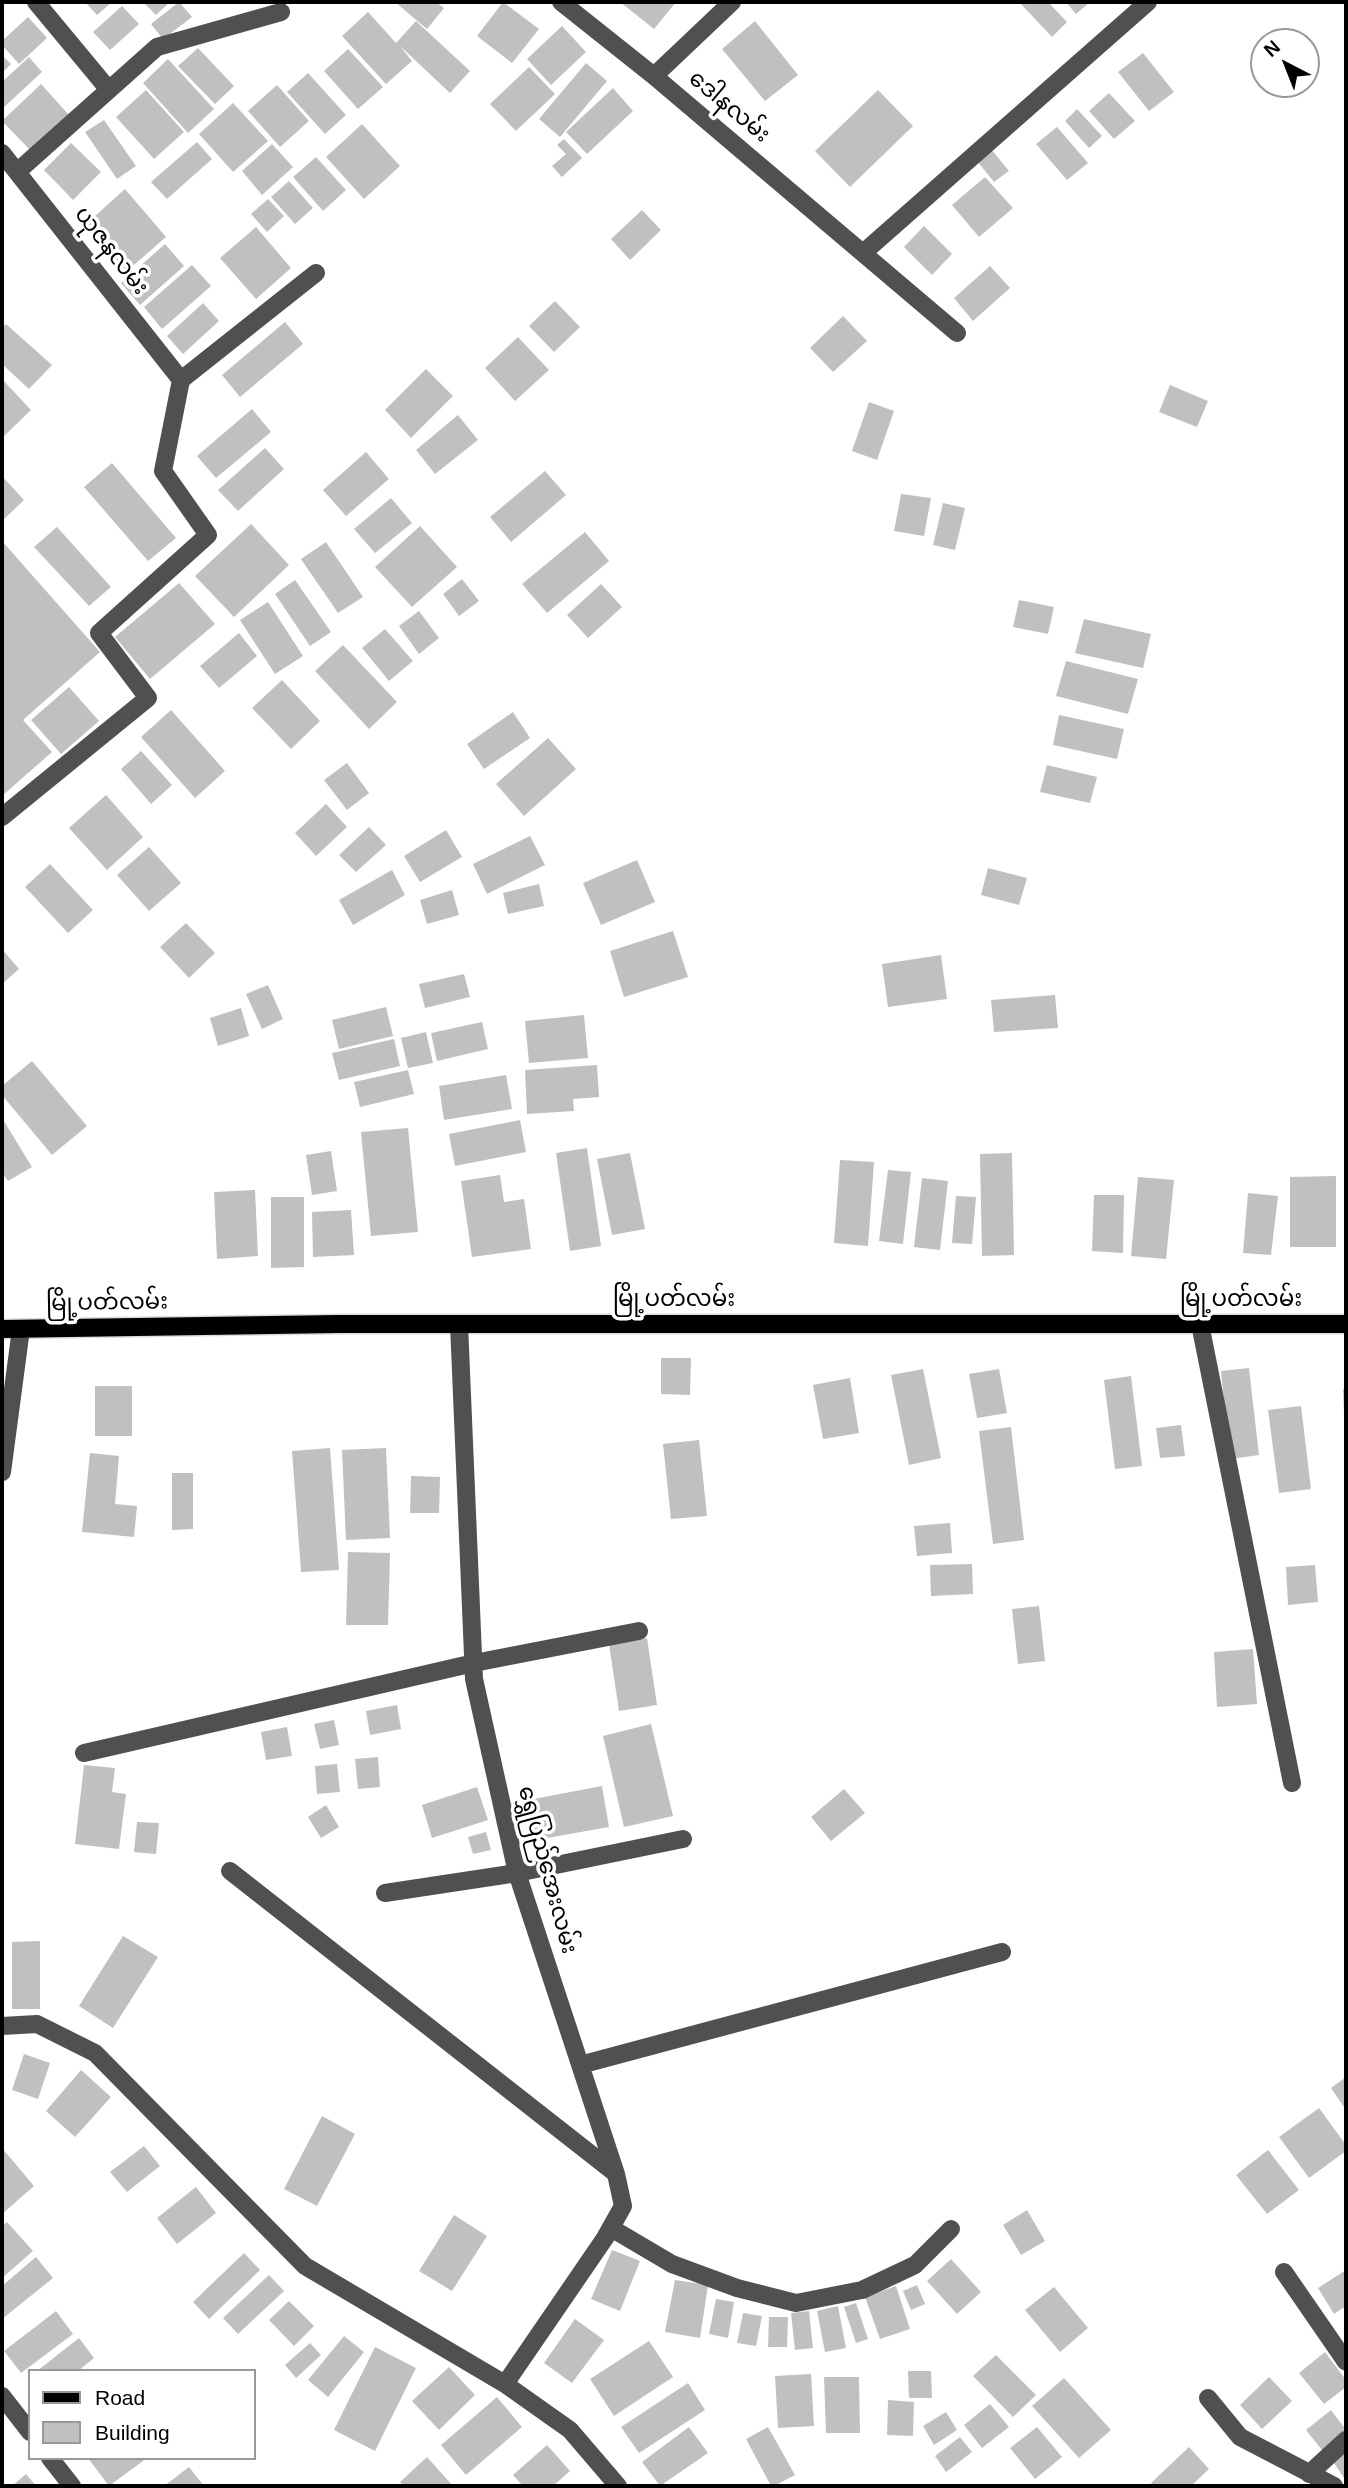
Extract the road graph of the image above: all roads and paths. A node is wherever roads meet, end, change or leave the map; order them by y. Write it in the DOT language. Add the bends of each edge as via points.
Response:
graph roads {
  1 [pos="36,2"];
  2 [pos="561,2"];
  3 [pos="732,2"];
  4 [pos="1148,2"];
  5 [pos="281,12"];
  6 [pos="654,76"];
  7 [pos="109,90"];
  8 [pos="2,153"];
  9 [pos="18,171"];
  10 [pos="863,253"];
  11 [pos="316,273"];
  12 [pos="957,333"];
  13 [pos="181,380"];
  14 [pos="2,817"];
  15 [pos="459,1324"];
  16 [pos="1200,1324"];
  17 [pos="1346,1324"];
  18 [pos="2,1329"];
  19 [pos="21,1329"];
  20 [pos="2,1472"];
  21 [pos="639,1632"];
  22 [pos="474,1663"];
  23 [pos="84,1753"];
  24 [pos="1292,1783"];
  25 [pos="683,1839"];
  26 [pos="230,1871"];
  27 [pos="517,1873"];
  28 [pos="385,1893"];
  29 [pos="1002,1952"];
  30 [pos="2,2026"];
  31 [pos="580,2065"];
  32 [pos="616,2174"];
  33 [pos="611,2228"];
  34 [pos="951,2229"];
  35 [pos="1284,2273"];
  36 [pos="1346,2362"];
  37 [pos="505,2384"];
  38 [pos="2,2396"];
  39 [pos="1208,2398"];
  40 [pos="28,2429"];
  41 [pos="1346,2440"];
  42 [pos="52,2460"];
  43 [pos="1308,2474"];
  44 [pos="72,2486"];
  45 [pos="618,2486"];
  46 [pos="1334,2486"];
  1 -- 7 [label="street"];
  2 -- 6 [label="street, ဒေါနလမ်း"];
  3 -- 6 [label="street"];
  4 -- 10 [label="street"];
  5 -- 7 [label="street" via="157,47"];
  6 -- 10 [label="street, ဒေါနလမ်း"];
  7 -- 9 [label="street"];
  8 -- 9 [label="street, ယုဇနလမ်း"];
  9 -- 13 [label="street, ယုဇနလမ်း"];
  10 -- 12 [label="street, ဒေါနလမ်း"];
  11 -- 13 [label="street"];
  13 -- 14 [label="street" via="163,471 208,535 99,633 148,698"];
  15 -- 16 [label="main road, မြို့ပတ်လမ်း"];
  15 -- 19 [label="main road, မြို့ပတ်လမ်း"];
  15 -- 22 [label="street, ရွှေပြည်အေးလမ်း"];
  16 -- 17 [label="main road, မြို့ပတ်လမ်း"];
  16 -- 24 [label="street"];
  18 -- 19 [label="main road, မြို့ပတ်လမ်း"];
  19 -- 20 [label="street"];
  21 -- 22 [label="street"];
  22 -- 23 [label="street"];
  22 -- 27 [label="street, ရွှေပြည်အေးလမ်း"];
  25 -- 27 [label="street"];
  26 -- 32 [label="street"];
  27 -- 28 [label="street"];
  27 -- 31 [label="street, ရွှေပြည်အေးလမ်း"];
  29 -- 31 [label="street"];
  30 -- 37 [label="street" via="37,2024 95,2053 305,2266"];
  31 -- 32 [label="street, ရွှေပြည်အေးလမ်း"];
  32 -- 33 [label="street, ရွှေပြည်အေးလမ်း" via="623,2206"];
  33 -- 34 [label="street" via="672,2264 796,2303 862,2290 915,2265"];
  33 -- 37 [label="street, ရွှေပြည်အေးလမ်း"];
  35 -- 36 [label="street"];
  37 -- 45 [label="street" via="570,2430"];
  38 -- 40 [label="street"];
  39 -- 43 [label="street" via="1240,2437"];
  41 -- 43 [label="street"];
  42 -- 44 [label="street"];
  43 -- 46 [label="street"];
}
